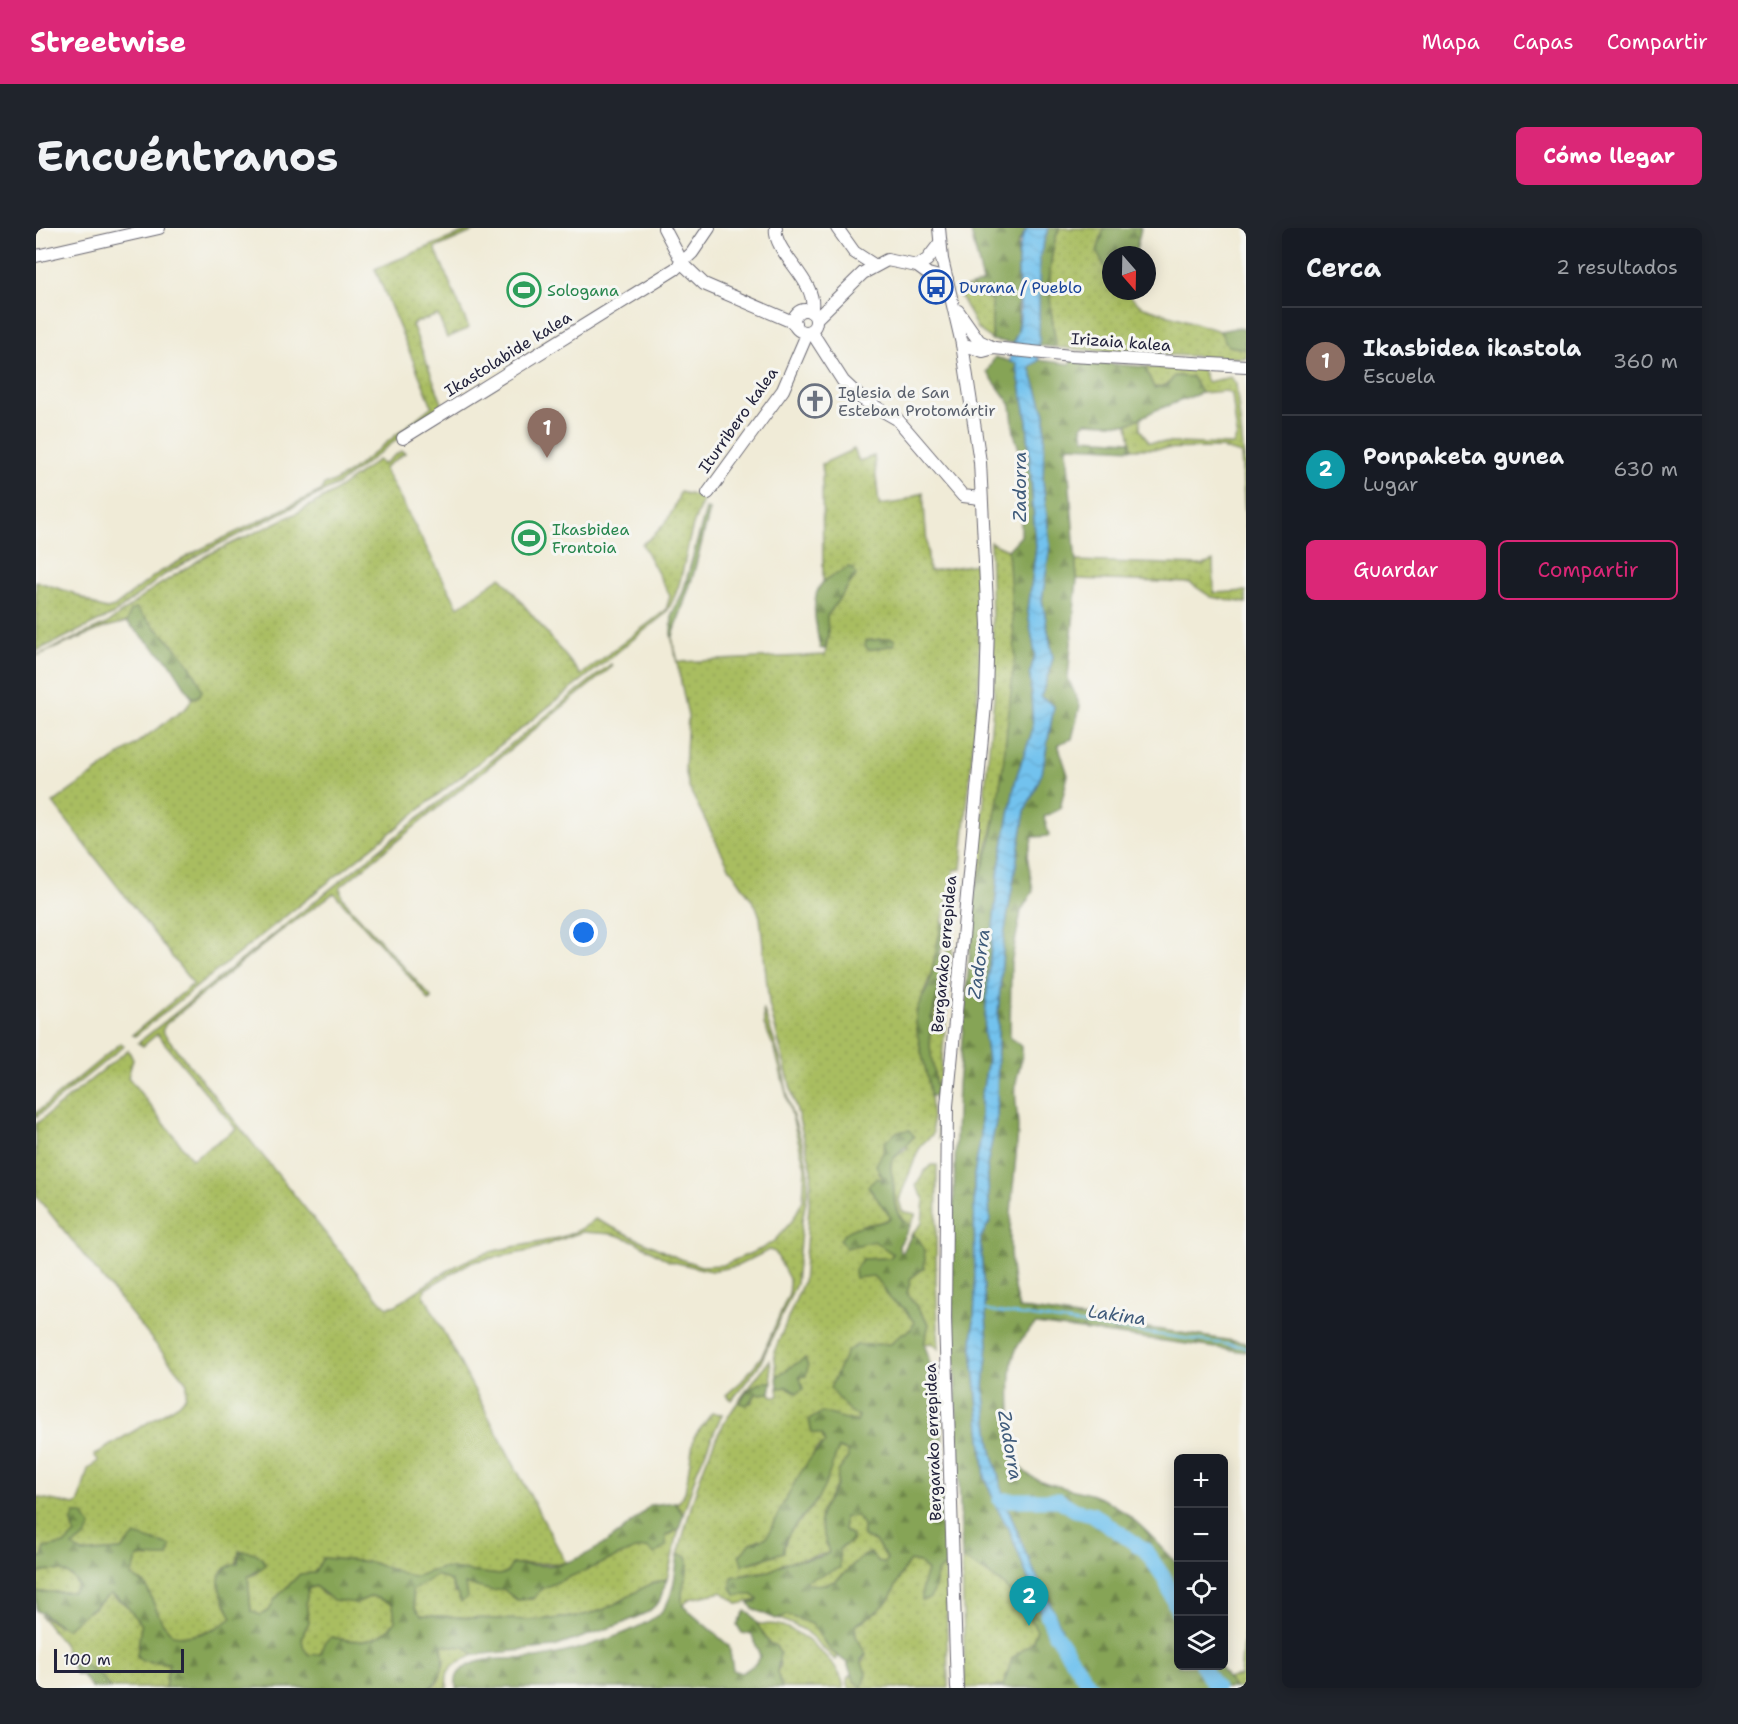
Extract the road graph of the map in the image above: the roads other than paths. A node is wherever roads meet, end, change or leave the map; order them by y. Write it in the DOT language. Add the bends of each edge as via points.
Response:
graph roads {
  1 [pos="159,228"];
  2 [pos="664,228"];
  3 [pos="709,228"];
  4 [pos="776,228"];
  5 [pos="837,228"];
  6 [pos="939,228"];
  7 [pos="940,243"];
  8 [pos="36,256"];
  9 [pos="683,264"];
  10 [pos="874,265"];
  11 [pos="917,266"];
  12 [pos="947,279"];
  13 [pos="955,306"];
  14 [pos="813,315"];
  15 [pos="795,323"];
  16 [pos="810,331"];
  17 [pos="962,344"];
  18 [pos="979,345"];
  19 [pos="1246,366"];
  20 [pos="966,370"];
  21 [pos="403,438"];
  22 [pos="708,493"];
  23 [pos="980,498"];
  24 [pos="957,1688"];
  1 -- 8 [label="street"];
  2 -- 9 [label="street"];
  3 -- 9 [label="street, Ikastolabide kalea"];
  4 -- 14 [label="street" via="776,239 801,274"];
  5 -- 10 [label="street" via="854,252"];
  6 -- 7 [label="street, Bergarako errepidea"];
  7 -- 11 [label="street"];
  7 -- 12 [label="street, Bergarako errepidea"];
  9 -- 15 [label="street" via="691,275 711,288"];
  9 -- 21 [label="street, Ikastolabide kalea"];
  10 -- 11 [label="street" via="887,260"];
  10 -- 14 [label="street"];
  11 -- 12 [label="street"];
  12 -- 13 [label="street, Bergarako errepidea"];
  13 -- 17 [label="street, Bergarako errepidea"];
  13 -- 18 [label="street"];
  14 -- 15 [label="street" via="800,312"];
  14 -- 16 [label="street" via="816,326"];
  15 -- 16 [label="street" via="798,330"];
  16 -- 22 [label="street, Iturribero kalea" via="783,390"];
  16 -- 23 [label="street" via="843,381 862,399 897,419 963,495"];
  17 -- 18 [label="street, Irizaia kalea"];
  17 -- 20 [label="street, Bergarako errepidea"];
  18 -- 19 [label="street, Irizaia kalea" via="1071,356"];
  18 -- 20 [label="street"];
  20 -- 23 [label="street, Bergarako errepidea" via="980,462"];
  23 -- 24 [label="street, Bergarako errepidea" via="988,672 950,1072 944,1215"];
}
